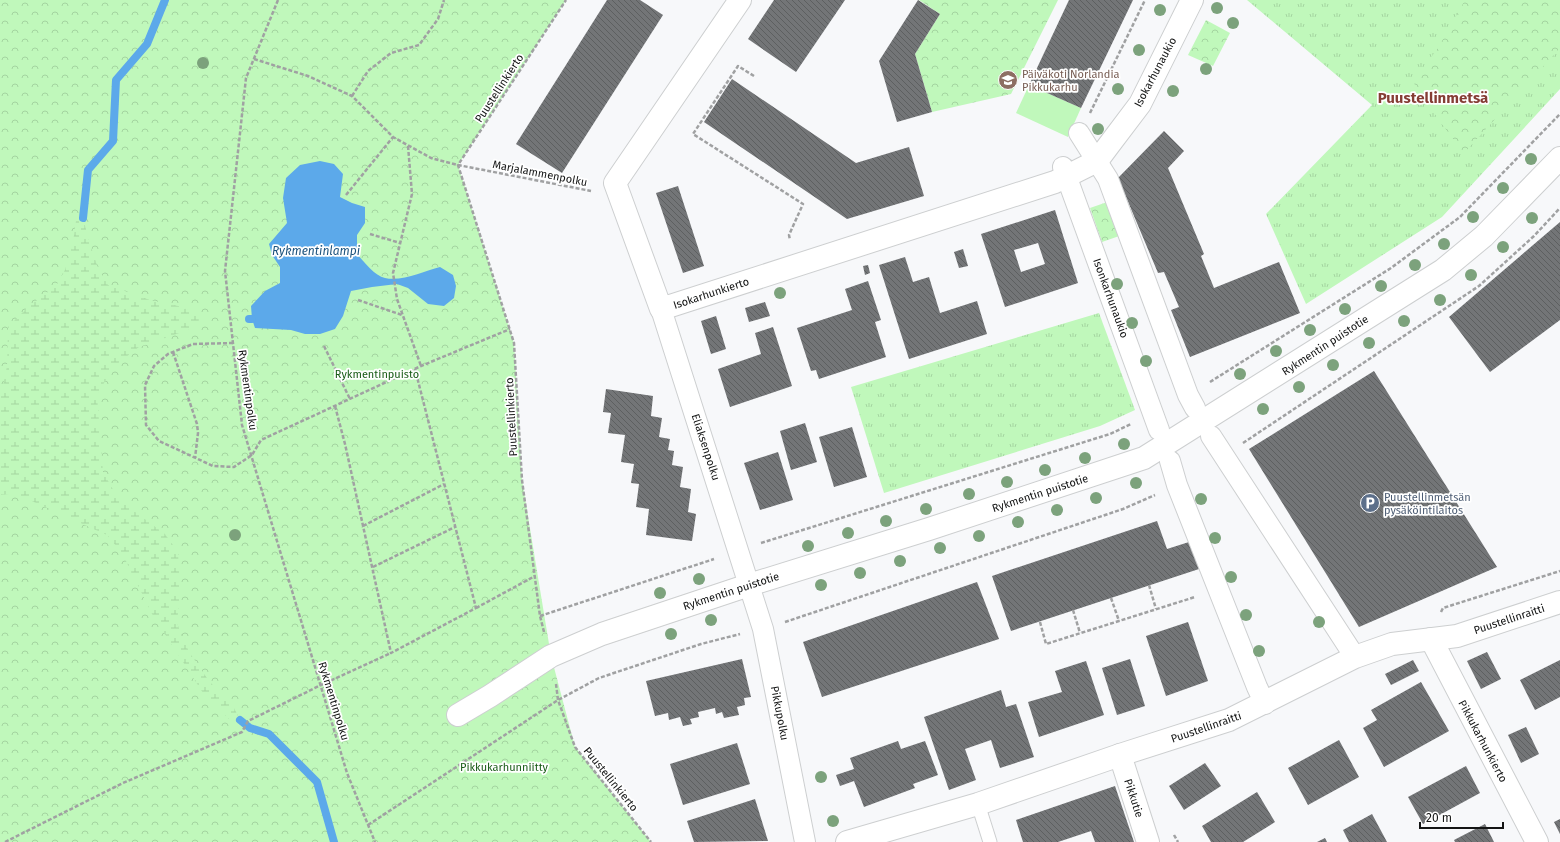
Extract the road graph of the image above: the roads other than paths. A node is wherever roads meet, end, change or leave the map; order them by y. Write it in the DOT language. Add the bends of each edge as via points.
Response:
graph roads {
  1 [pos="740,0"];
  2 [pos="1192,0"];
  3 [pos="1079,133"];
  4 [pos="1560,158"];
  5 [pos="1097,161"];
  6 [pos="1061,175"];
  7 [pos="661,309"];
  8 [pos="1195,408"];
  9 [pos="1159,430"];
  10 [pos="1210,436"];
  11 [pos="1170,461"];
  12 [pos="749,585"];
  13 [pos="1560,602"];
  14 [pos="1431,639"];
  15 [pos="1355,657"];
  16 [pos="1265,704"];
  17 [pos="458,715"];
  18 [pos="1120,755"];
  19 [pos="978,804"];
  20 [pos="805,842"];
  21 [pos="847,842"];
  22 [pos="990,842"];
  23 [pos="1148,842"];
  24 [pos="1537,842"];
  1 -- 7 [label="street, Isokarhunkierto" via="615,183"];
  2 -- 5 [label="street, Isokarhunaukio" via="1140,104"];
  3 -- 5 [label="street"];
  4 -- 12 [label="street, Rykmentin puistotie" via="1484,236 1443,270 1144,458 943,525"];
  5 -- 6 [label="street, Isokarhunaukio"];
  5 -- 8 [label="street" via="1108,179"];
  6 -- 7 [label="street, Isokarhunkierto"];
  6 -- 9 [label="street, Isonkarhunaukio"];
  7 -- 12 [label="street, Eliaksenpolku"];
  10 -- 15 [label="street"];
  11 -- 16 [label="street"];
  12 -- 17 [label="street, Rykmentin puistotie" via="602,634 551,656"];
  12 -- 20 [label="street, Pikkupolku" via="763,629"];
  13 -- 14 [label="street, Puustellinraitti" via="1457,636"];
  14 -- 15 [label="street, Puustellinraitti" via="1392,644"];
  14 -- 24 [label="street, Pikkukarhunkierto"];
  15 -- 16 [label="street, Puustellinraitti"];
  16 -- 18 [label="street, Puustellinraitti" via="1229,720"];
  18 -- 19 [label="street, Puustellinraitti"];
  18 -- 23 [label="street, Pikkutie"];
  19 -- 21 [label="street, Puustellinraitti"];
  19 -- 22 [label="lane"];
}
